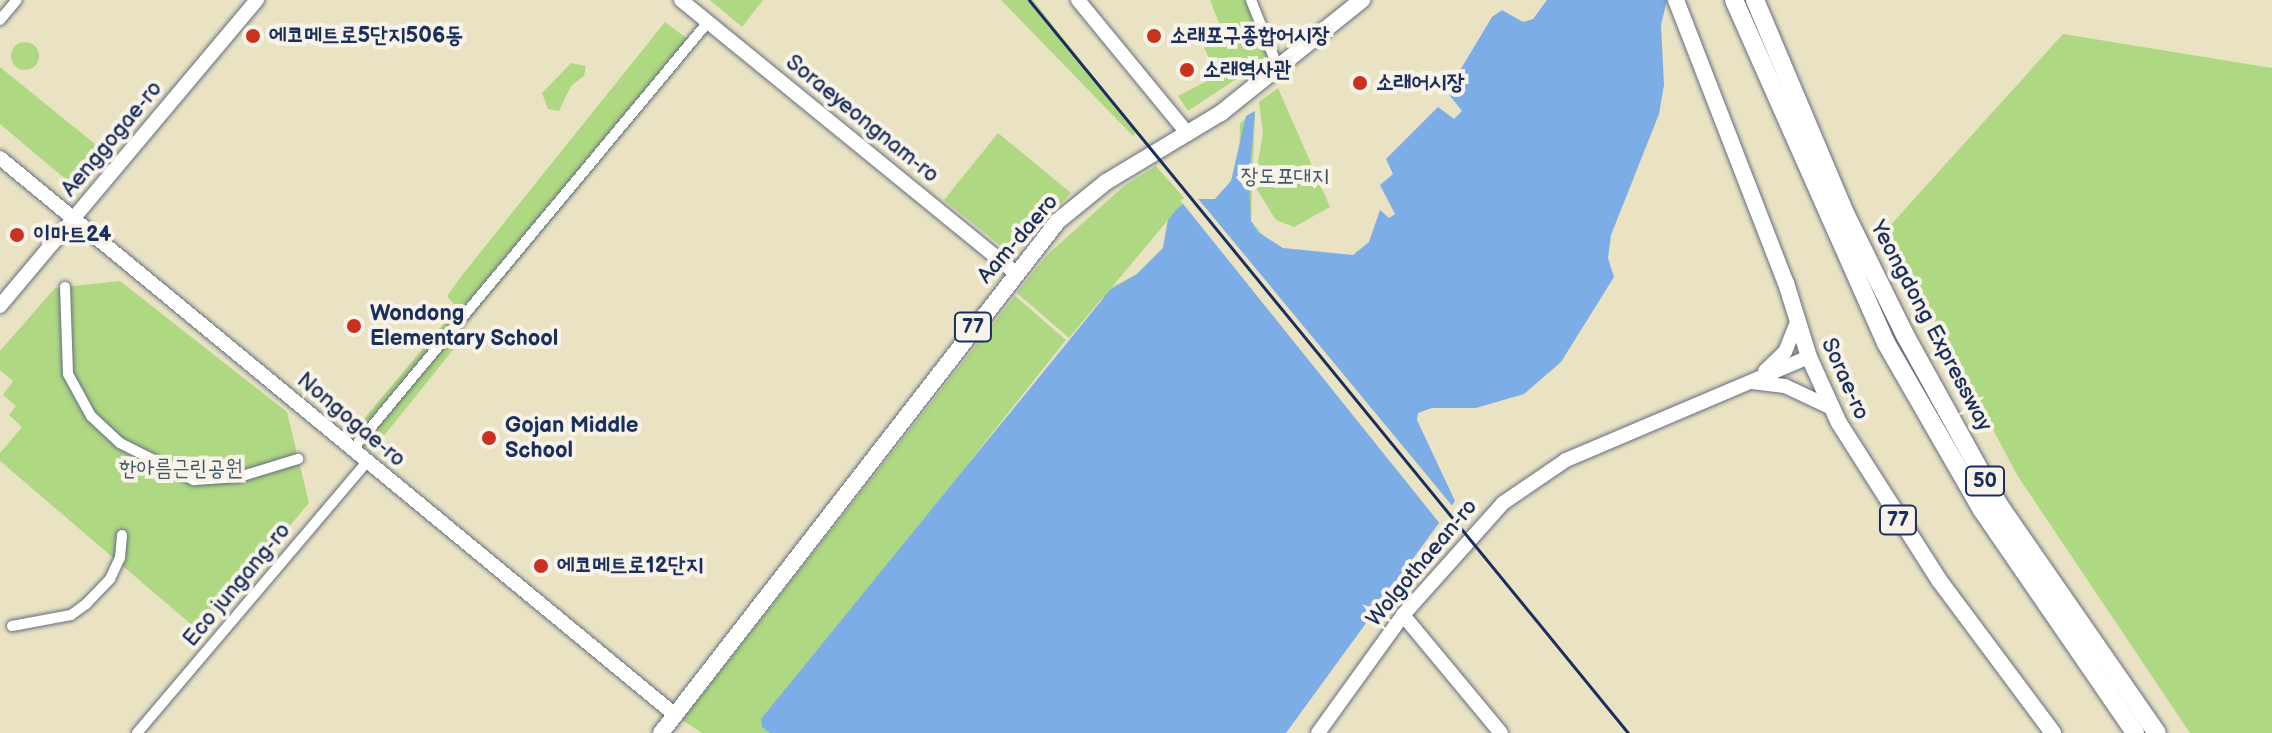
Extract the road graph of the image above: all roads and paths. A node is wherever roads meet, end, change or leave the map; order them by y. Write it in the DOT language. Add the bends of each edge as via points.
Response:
graph roads {
  1 [pos="17,0"];
  2 [pos="257,0"];
  3 [pos="681,0"];
  4 [pos="1078,0"];
  5 [pos="1251,0"];
  6 [pos="1362,0"];
  7 [pos="1676,0"];
  8 [pos="1734,0"];
  9 [pos="1755,0"];
  10 [pos="0,20"];
  11 [pos="708,22"];
  12 [pos="1278,68"];
  13 [pos="1188,134"];
  14 [pos="0,158"];
  15 [pos="73,218"];
  16 [pos="1015,272"];
  17 [pos="65,287"];
  18 [pos="0,306"];
  19 [pos="1797,323"];
  20 [pos="1809,357"];
  21 [pos="1752,380"];
  22 [pos="1832,408"];
  23 [pos="358,443"];
  24 [pos="298,459"];
  25 [pos="367,462"];
  26 [pos="122,535"];
  27 [pos="1403,615"];
  28 [pos="12,626"];
  29 [pos="674,714"];
  30 [pos="137,733"];
  31 [pos="661,733"];
  32 [pos="1318,733"];
  33 [pos="1501,733"];
  34 [pos="2053,733"];
  35 [pos="2135,733"];
  36 [pos="2157,733"];
  1 -- 10 [label="street"];
  2 -- 15 [label="street, Aenggogae-ro"];
  3 -- 11 [label="street, Soraeyeongnam-ro"];
  4 -- 13 [label="street"];
  5 -- 12 [label="street"];
  6 -- 12 [label="main road, Aam-daero / 77"];
  7 -- 19 [label="main road, Sorae-ro / 77"];
  8 -- 35 [label="highway, Yeongdong Expressway / 50" via="1886,343 1982,510"];
  9 -- 36 [label="highway, Yeongdong Expressway / 50" via="1844,211 1999,505"];
  11 -- 16 [label="street, Soraeyeongnam-ro"];
  11 -- 23 [label="street"];
  12 -- 13 [label="main road, Aam-daero / 77"];
  13 -- 16 [label="main road, Aam-daero / 77" via="1106,182 1058,221"];
  14 -- 15 [label="street, Nongogae-ro"];
  15 -- 18 [label="street, Aenggogae-ro"];
  15 -- 25 [label="street, Nongogae-ro"];
  16 -- 29 [label="main road, Aam-daero / 77"];
  17 -- 24 [label="street" via="68,374 91,416 120,443 194,480 239,477"];
  19 -- 20 [label="main road, Sorae-ro / 77"];
  19 -- 21 [label="street" via="1779,359"];
  20 -- 21 [label="street, Wolgothaean-ro"];
  20 -- 22 [label="main road, Sorae-ro / 77"];
  21 -- 22 [label="street" via="1785,386"];
  21 -- 27 [label="street, Wolgothaean-ro" via="1566,460 1503,503"];
  22 -- 34 [label="main road, Sorae-ro / 77" via="1878,489"];
  25 -- 29 [label="street, Nongogae-ro"];
  25 -- 30 [label="street, Eco jungang-ro"];
  26 -- 28 [label="street" via="120,558 110,579 86,604 71,615"];
  27 -- 32 [label="street, Wolgothaean-ro"];
  27 -- 33 [label="street"];
  29 -- 31 [label="main road, Aam-daero / 77"];
}
